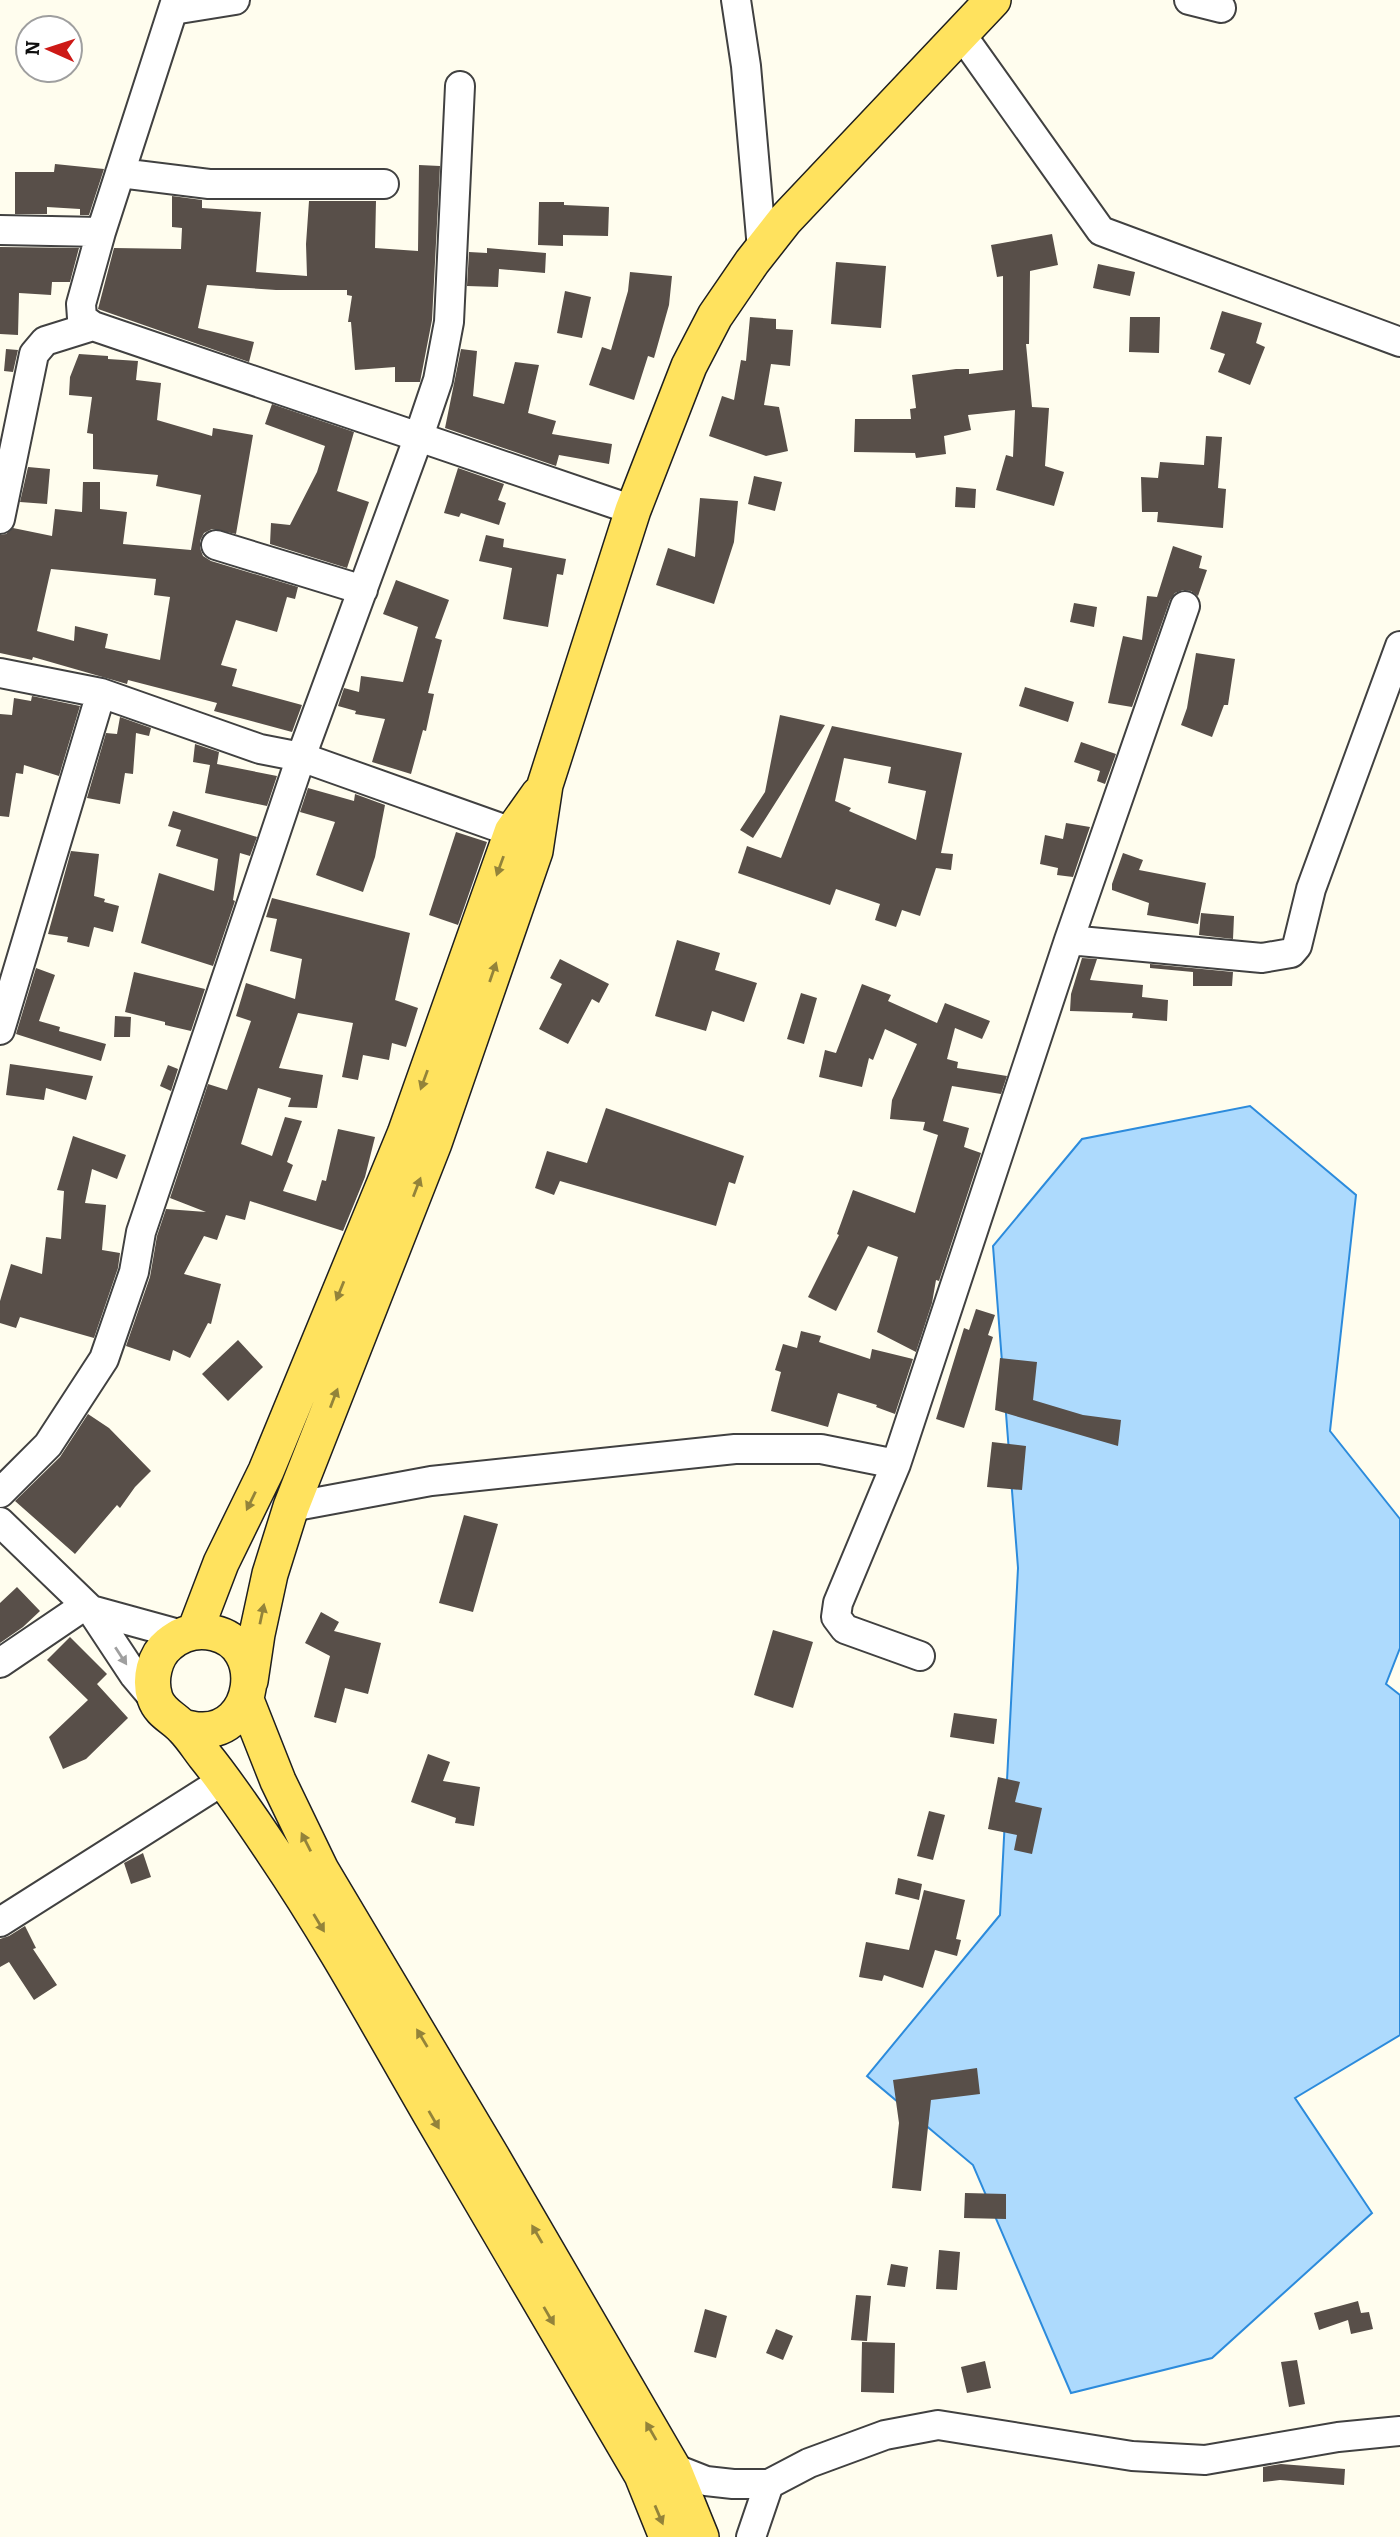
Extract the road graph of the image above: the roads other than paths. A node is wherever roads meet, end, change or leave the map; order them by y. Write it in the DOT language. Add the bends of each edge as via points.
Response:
graph roads {
  1 [pos="234,0"];
  2 [pos="736,0"];
  3 [pos="993,0"];
  4 [pos="1189,0"];
  5 [pos="174,5"];
  6 [pos="1221,8"];
  7 [pos="961,34"];
  8 [pos="460,86"];
  9 [pos="120,173"];
  10 [pos="384,184"];
  11 [pos="0,230"];
  12 [pos="101,232"];
  13 [pos="762,249"];
  14 [pos="93,326"];
  15 [pos="1400,342"];
  16 [pos="419,436"];
  17 [pos="633,510"];
  18 [pos="0,519"];
  19 [pos="216,545"];
  20 [pos="363,590"];
  21 [pos="1185,606"];
  22 [pos="1398,662"];
  23 [pos="0,673"];
  24 [pos="101,693"];
  25 [pos="301,757"];
  26 [pos="545,785"];
  27 [pos="512,832"];
  28 [pos="1069,940"];
  29 [pos="0,1030"];
  30 [pos="896,1464"];
  31 [pos="0,1493"];
  32 [pos="291,1507"];
  33 [pos="0,1522"];
  34 [pos="88,1608"];
  35 [pos="189,1633"];
  36 [pos="920,1656"];
  37 [pos="0,1663"];
  38 [pos="248,1690"];
  39 [pos="155,1700"];
  40 [pos="182,1727"];
  41 [pos="224,1780"];
  42 [pos="0,1922"];
  43 [pos="1400,2431"];
  44 [pos="673,2469"];
  45 [pos="769,2484"];
  46 [pos="667,2537"];
  47 [pos="701,2537"];
  48 [pos="751,2537"];
  1 -- 5 [label="street"];
  2 -- 13 [label="street"];
  3 -- 7 [label="main road"];
  4 -- 6 [label="street"];
  5 -- 9 [label="street"];
  7 -- 13 [label="main road"];
  7 -- 15 [label="street" via="1101,231"];
  8 -- 16 [label="street" via="449,322 438,380"];
  9 -- 10 [label="street" via="209,184"];
  9 -- 12 [label="street"];
  11 -- 12 [label="street"];
  12 -- 14 [label="street" via="81,304 82,318"];
  13 -- 17 [label="main road" via="715,316 689,366"];
  14 -- 16 [label="street"];
  14 -- 18 [label="street" via="45,341 34,354"];
  16 -- 17 [label="street"];
  16 -- 20 [label="street"];
  17 -- 26 [label="main road"];
  19 -- 20 [label="street"];
  20 -- 25 [label="street"];
  21 -- 28 [label="street"];
  22 -- 28 [label="street" via="1291,953 1262,958"];
  23 -- 24 [label="street"];
  24 -- 25 [label="street" via="260,749"];
  24 -- 29 [label="street"];
  25 -- 27 [label="street"];
  25 -- 31 [label="street" via="141,1232 134,1272 104,1359 48,1445"];
  26 -- 27 [label="main road"];
  32 -- 26 [label="main road, one-way" via="434,1143 535,851"];
  27 -- 35 [label="main road, one-way" via="405,1134 266,1471"];
  28 -- 30 [label="street"];
  30 -- 32 [label="street" via="821,1450 736,1449 431,1481"];
  30 -- 36 [label="street" via="836,1617 845,1629"];
  38 -- 32 [label="main road, one-way" via="270,1574"];
  33 -- 34 [label="street"];
  34 -- 35 [label="street"];
  34 -- 37 [label="street"];
  34 -- 39 [label="street, one-way"];
  35 -- 38 [label="main road" via="216,1633 234,1643 246,1660"];
  35 -- 39 [label="main road" via="166,1646 156,1662"];
  38 -- 40 [label="main road" via="236,1716 220,1727"];
  44 -- 38 [label="main road, one-way" via="321,1870 278,1781"];
  39 -- 40 [label="main road" via="166,1716"];
  40 -- 41 [label="main road"];
  41 -- 42 [label="street"];
  41 -- 46 [label="main road, one-way" via="294,1882 642,2475"];
  43 -- 45 [label="street" via="1205,2460 1132,2456 939,2425 885,2435 809,2463"];
  44 -- 45 [label="street" via="706,2481"];
  44 -- 47 [label="main road"];
  45 -- 48 [label="street"];
}
